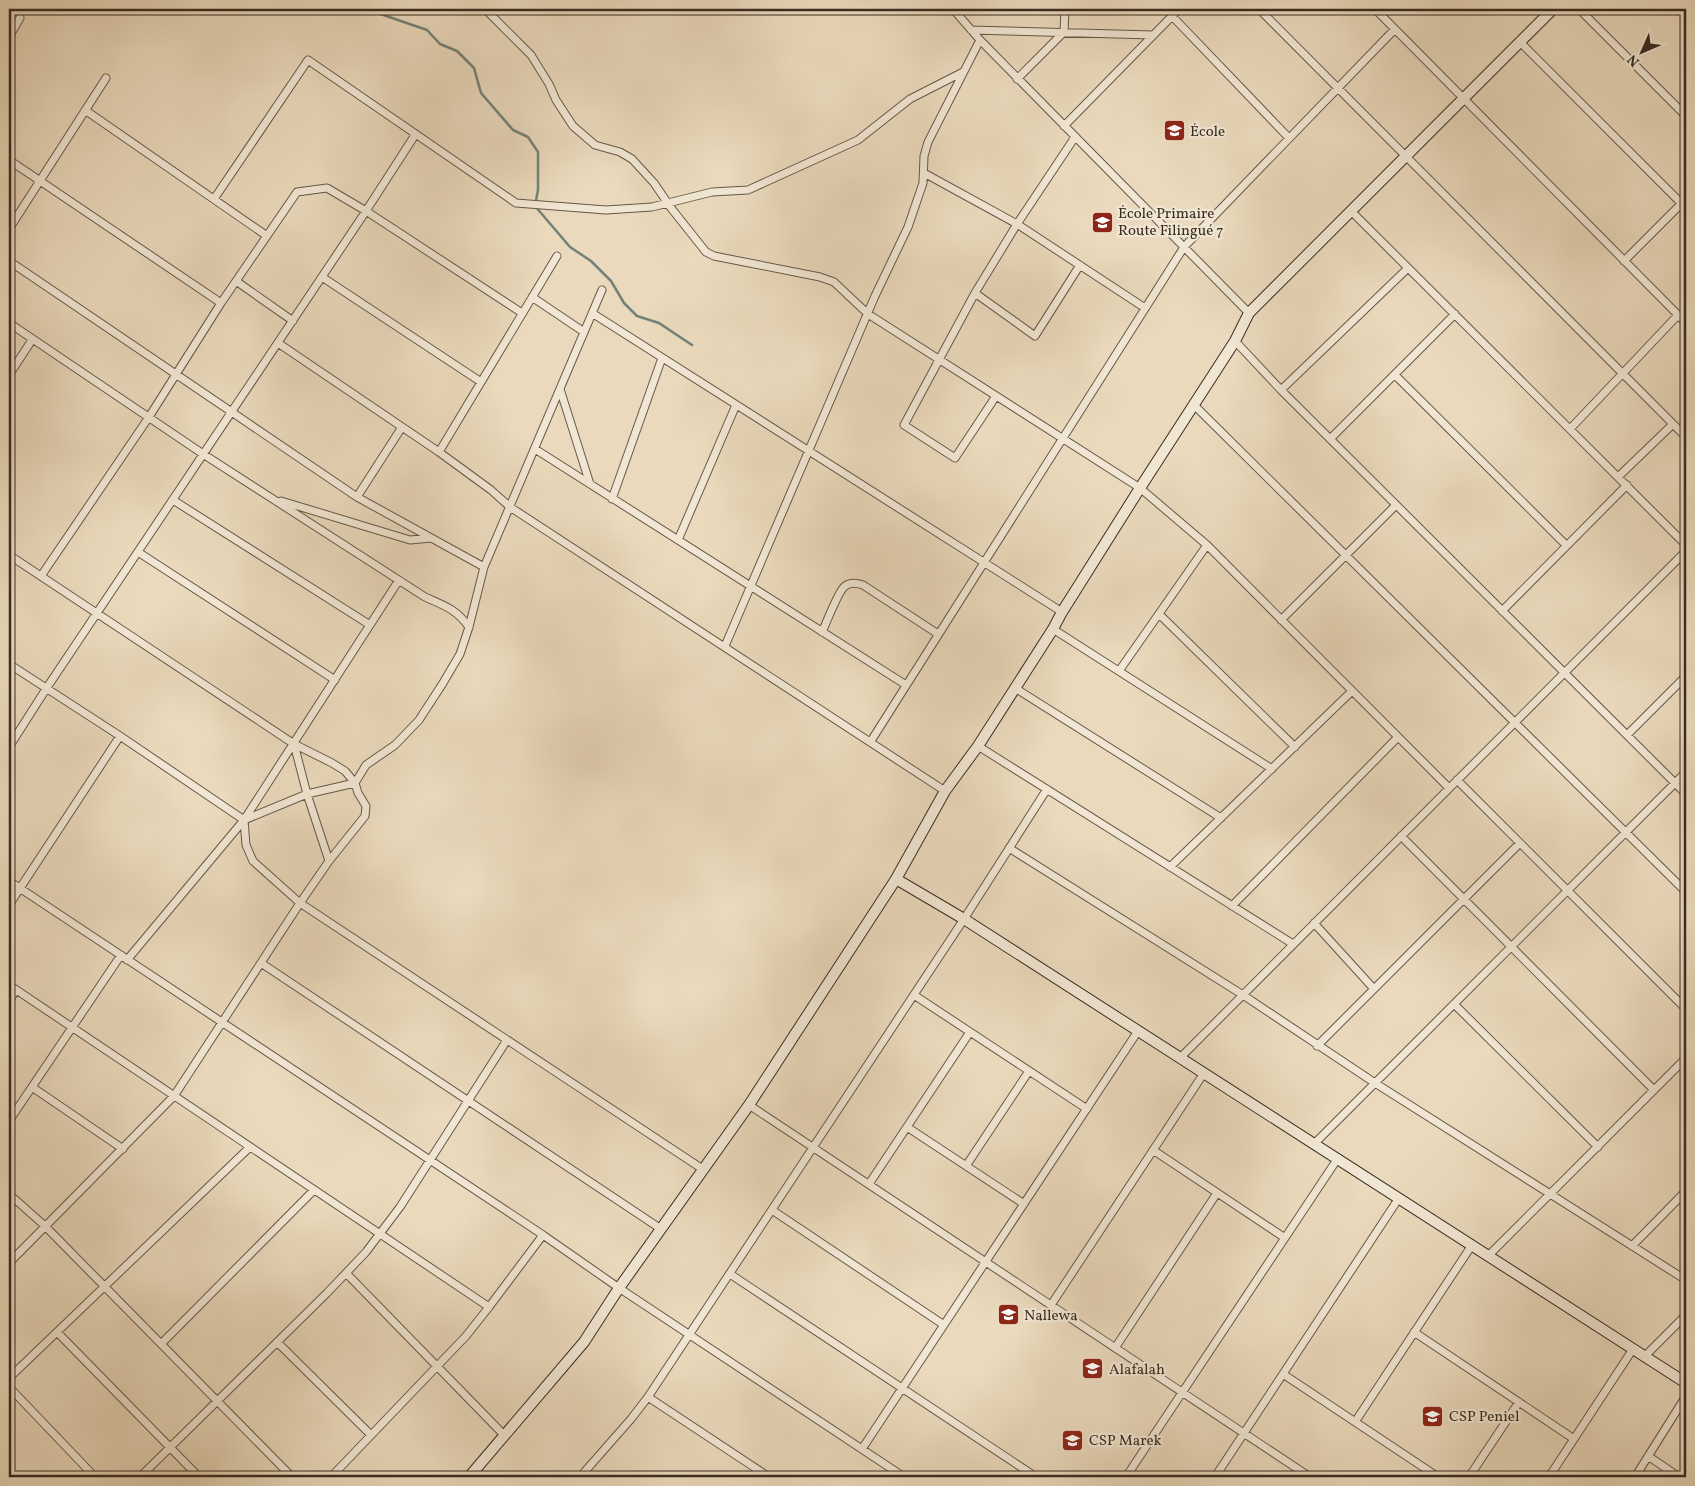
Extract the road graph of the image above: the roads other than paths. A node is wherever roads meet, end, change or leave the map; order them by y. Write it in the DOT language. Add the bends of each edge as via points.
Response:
graph roads {
  1 [pos="484,9"];
  2 [pos="953,9"];
  3 [pos="1065,9"];
  4 [pos="1179,9"];
  5 [pos="1259,9"];
  6 [pos="1375,9"];
  7 [pos="1553,9"];
  8 [pos="1579,9"];
  9 [pos="1172,16"];
  10 [pos="20,18"];
  11 [pos="971,30"];
  12 [pos="1394,30"];
  13 [pos="1064,32"];
  14 [pos="1153,35"];
  15 [pos="9,37"];
  16 [pos="980,40"];
  17 [pos="1520,42"];
  18 [pos="964,72"];
  19 [pos="106,78"];
  20 [pos="1018,79"];
  21 [pos="1338,88"];
  22 [pos="1463,99"];
  23 [pos="85,110"];
  24 [pos="1686,116"];
  25 [pos="1064,126"];
  26 [pos="415,134"];
  27 [pos="1075,137"];
  28 [pos="1290,138"];
  29 [pos="1406,156"];
  30 [pos="9,160"];
  31 [pos="924,173"];
  32 [pos="40,181"];
  33 [pos="214,199"];
  34 [pos="667,203"];
  35 [pos="1685,203"];
  36 [pos="366,211"];
  37 [pos="1351,211"];
  38 [pos="1017,224"];
  39 [pos="9,229"];
  40 [pos="267,236"];
  41 [pos="1184,247"];
  42 [pos="557,256"];
  43 [pos="9,261"];
  44 [pos="1624,261"];
  45 [pos="1080,265"];
  46 [pos="1408,268"];
  47 [pos="322,277"];
  48 [pos="236,282"];
  49 [pos="602,290"];
  50 [pos="975,293"];
  51 [pos="532,297"];
  52 [pos="221,303"];
  53 [pos="1145,308"];
  54 [pos="522,313"];
  55 [pos="592,313"];
  56 [pos="1249,313"];
  57 [pos="868,314"];
  58 [pos="1455,314"];
  59 [pos="1678,315"];
  60 [pos="293,321"];
  61 [pos="9,323"];
  62 [pos="1686,323"];
  63 [pos="584,332"];
  64 [pos="32,340"];
  65 [pos="1235,342"];
  66 [pos="278,343"];
  67 [pos="662,358"];
  68 [pos="939,359"];
  69 [pos="1623,373"];
  70 [pos="176,374"];
  71 [pos="9,375"];
  72 [pos="1396,375"];
  73 [pos="480,382"];
  74 [pos="560,389"];
  75 [pos="1281,390"];
  76 [pos="996,396"];
  77 [pos="736,405"];
  78 [pos="1194,405"];
  79 [pos="232,412"];
  80 [pos="148,418"];
  81 [pos="1673,424"];
  82 [pos="402,427"];
  83 [pos="1570,429"];
  84 [pos="1686,437"];
  85 [pos="1063,438"];
  86 [pos="1330,439"];
  87 [pos="535,449"];
  88 [pos="809,451"];
  89 [pos="439,452"];
  90 [pos="203,454"];
  91 [pos="1618,477"];
  92 [pos="590,484"];
  93 [pos="1627,485"];
  94 [pos="1140,488"];
  95 [pos="357,497"];
  96 [pos="273,498"];
  97 [pos="612,499"];
  98 [pos="173,500"];
  99 [pos="1396,504"];
  100 [pos="510,507"];
  101 [pos="431,538"];
  102 [pos="678,540"];
  103 [pos="1207,545"];
  104 [pos="1566,545"];
  105 [pos="1686,545"];
  106 [pos="1686,551"];
  107 [pos="138,552"];
  108 [pos="1346,554"];
  109 [pos="9,555"];
  110 [pos="984,562"];
  111 [pos="484,567"];
  112 [pos="40,576"];
  113 [pos="399,580"];
  114 [pos="750,588"];
  115 [pos="1502,611"];
  116 [pos="1062,612"];
  117 [pos="97,613"];
  118 [pos="1159,614"];
  119 [pos="1281,620"];
  120 [pos="370,625"];
  121 [pos="469,628"];
  122 [pos="1053,629"];
  123 [pos="822,632"];
  124 [pos="938,634"];
  125 [pos="725,646"];
  126 [pos="9,664"];
  127 [pos="1118,672"];
  128 [pos="1564,673"];
  129 [pos="1686,676"];
  130 [pos="335,680"];
  131 [pos="906,686"];
  132 [pos="1015,688"];
  133 [pos="46,689"];
  134 [pos="1352,691"];
  135 [pos="1515,722"];
  136 [pos="1627,735"];
  137 [pos="120,736"];
  138 [pos="1398,737"];
  139 [pos="871,741"];
  140 [pos="294,744"];
  141 [pos="9,745"];
  142 [pos="978,746"];
  143 [pos="1295,747"];
  144 [pos="1272,769"];
  145 [pos="1686,772"];
  146 [pos="1457,780"];
  147 [pos="355,783"];
  148 [pos="1675,783"];
  149 [pos="1449,788"];
  150 [pos="1047,789"];
  151 [pos="946,791"];
  152 [pos="307,794"];
  153 [pos="1686,794"];
  154 [pos="1222,818"];
  155 [pos="244,820"];
  156 [pos="1626,832"];
  157 [pos="1401,836"];
  158 [pos="1520,843"];
  159 [pos="1009,848"];
  160 [pos="329,861"];
  161 [pos="1170,867"];
  162 [pos="896,879"];
  163 [pos="9,882"];
  164 [pos="20,889"];
  165 [pos="1568,890"];
  166 [pos="1686,892"];
  167 [pos="1465,898"];
  168 [pos="300,903"];
  169 [pos="9,905"];
  170 [pos="1232,906"];
  171 [pos="964,919"];
  172 [pos="1314,924"];
  173 [pos="1294,944"];
  174 [pos="1512,946"];
  175 [pos="121,955"];
  176 [pos="128,960"];
  177 [pos="261,963"];
  178 [pos="9,985"];
  179 [pos="1374,989"];
  180 [pos="16,990"];
  181 [pos="914,995"];
  182 [pos="1243,995"];
  183 [pos="9,1001"];
  184 [pos="1454,1004"];
  185 [pos="1686,1009"];
  186 [pos="222,1023"];
  187 [pos="72,1028"];
  188 [pos="1138,1031"];
  189 [pos="970,1032"];
  190 [pos="508,1040"];
  191 [pos="1317,1046"];
  192 [pos="1180,1058"];
  193 [pos="1686,1058"];
  194 [pos="1029,1071"];
  195 [pos="1204,1073"];
  196 [pos="1375,1084"];
  197 [pos="32,1087"];
  198 [pos="1654,1090"];
  199 [pos="174,1096"];
  200 [pos="469,1100"];
  201 [pos="749,1106"];
  202 [pos="1087,1109"];
  203 [pos="9,1121"];
  204 [pos="907,1126"];
  205 [pos="1315,1144"];
  206 [pos="250,1147"];
  207 [pos="814,1147"];
  208 [pos="1598,1147"];
  209 [pos="123,1149"];
  210 [pos="1153,1150"];
  211 [pos="1338,1158"];
  212 [pos="430,1160"];
  213 [pos="966,1166"];
  214 [pos="704,1170"];
  215 [pos="869,1184"];
  216 [pos="314,1190"];
  217 [pos="1686,1191"];
  218 [pos="1217,1193"];
  219 [pos="9,1194"];
  220 [pos="1550,1194"];
  221 [pos="1399,1198"];
  222 [pos="1024,1204"];
  223 [pos="772,1210"];
  224 [pos="45,1226"];
  225 [pos="662,1229"];
  226 [pos="380,1234"];
  227 [pos="543,1234"];
  228 [pos="1285,1238"];
  229 [pos="1472,1245"];
  230 [pos="1632,1246"];
  231 [pos="1488,1256"];
  232 [pos="986,1262"];
  233 [pos="9,1263"];
  234 [pos="346,1273"];
  235 [pos="730,1274"];
  236 [pos="1686,1280"];
  237 [pos="104,1287"];
  238 [pos="619,1288"];
  239 [pos="1051,1305"];
  240 [pos="489,1308"];
  241 [pos="1686,1315"];
  242 [pos="944,1325"];
  243 [pos="57,1332"];
  244 [pos="1414,1332"];
  245 [pos="690,1335"];
  246 [pos="278,1342"];
  247 [pos="161,1344"];
  248 [pos="1115,1348"];
  249 [pos="1633,1349"];
  250 [pos="1645,1356"];
  251 [pos="437,1366"];
  252 [pos="1283,1374"];
  253 [pos="9,1378"];
  254 [pos="1686,1383"];
  255 [pos="9,1387"];
  256 [pos="902,1388"];
  257 [pos="1182,1393"];
  258 [pos="1686,1396"];
  259 [pos="648,1397"];
  260 [pos="217,1401"];
  261 [pos="1519,1402"];
  262 [pos="1355,1422"];
  263 [pos="1244,1433"];
  264 [pos="371,1435"];
  265 [pos="506,1436"];
  266 [pos="1574,1439"];
  267 [pos="170,1447"];
  268 [pos="862,1449"];
  269 [pos="1648,1456"];
  270 [pos="760,1475"];
  271 [pos="96,1477"];
  272 [pos="140,1477"];
  273 [pos="199,1477"];
  274 [pos="292,1477"];
  275 [pos="331,1477"];
  276 [pos="470,1477"];
  277 [pos="580,1477"];
  278 [pos="769,1477"];
  279 [pos="904,1477"];
  280 [pos="1036,1477"];
  281 [pos="1126,1477"];
  282 [pos="1215,1477"];
  283 [pos="1310,1477"];
  284 [pos="1438,1477"];
  285 [pos="1470,1477"];
  286 [pos="1549,1477"];
  287 [pos="1635,1477"];
  288 [pos="1679,1477"];
  1 -- 34 [label="street" via="531,55 573,126 595,145 632,159"];
  2 -- 11 [label="street"];
  3 -- 13 [label="street"];
  4 -- 9 [label="street"];
  5 -- 21 [label="street"];
  6 -- 12 [label="street"];
  7 -- 17 [label="street"];
  8 -- 24 [label="street"];
  9 -- 14 [label="street"];
  9 -- 28 [label="street"];
  10 -- 15 [label="street"];
  11 -- 13 [label="street"];
  11 -- 16 [label="street"];
  12 -- 21 [label="street"];
  12 -- 22 [label="street"];
  13 -- 14 [label="street"];
  13 -- 20 [label="street"];
  14 -- 25 [label="street"];
  16 -- 18 [label="street"];
  16 -- 20 [label="street"];
  17 -- 22 [label="street"];
  17 -- 35 [label="street"];
  18 -- 31 [label="street" via="928,142"];
  18 -- 34 [label="street" via="910,99 858,140 748,190 712,192"];
  19 -- 23 [label="street"];
  20 -- 25 [label="street"];
  21 -- 28 [label="street"];
  21 -- 29 [label="street"];
  22 -- 29 [label="street"];
  22 -- 44 [label="street"];
  23 -- 32 [label="street"];
  23 -- 33 [label="street"];
  25 -- 27 [label="street"];
  26 -- 33 [label="street" via="308,60"];
  26 -- 34 [label="street" via="516,202 606,210"];
  26 -- 36 [label="street"];
  27 -- 38 [label="street"];
  27 -- 41 [label="street"];
  28 -- 41 [label="street"];
  29 -- 37 [label="street"];
  29 -- 69 [label="street"];
  30 -- 32 [label="street"];
  31 -- 38 [label="street"];
  31 -- 57 [label="street" via="908,227"];
  32 -- 39 [label="street"];
  32 -- 52 [label="street"];
  33 -- 40 [label="street"];
  34 -- 57 [label="street" via="706,252 829,279"];
  35 -- 44 [label="street"];
  36 -- 40 [label="street" via="327,188 297,192"];
  36 -- 47 [label="street"];
  36 -- 54 [label="street"];
  37 -- 46 [label="street"];
  37 -- 56 [label="street"];
  38 -- 45 [label="street"];
  38 -- 50 [label="street"];
  40 -- 48 [label="street"];
  41 -- 53 [label="street"];
  41 -- 56 [label="street"];
  42 -- 51 [label="street"];
  43 -- 70 [label="street"];
  44 -- 59 [label="street"];
  45 -- 50 [label="street" via="1036,336"];
  45 -- 53 [label="street"];
  46 -- 58 [label="street"];
  46 -- 75 [label="street"];
  47 -- 60 [label="street"];
  47 -- 73 [label="street"];
  48 -- 52 [label="street"];
  48 -- 60 [label="street"];
  49 -- 55 [label="street"];
  50 -- 68 [label="street"];
  51 -- 54 [label="street"];
  51 -- 63 [label="street"];
  52 -- 70 [label="street"];
  53 -- 85 [label="street"];
  54 -- 73 [label="street"];
  55 -- 63 [label="street"];
  55 -- 67 [label="street"];
  56 -- 65 [label="street"];
  57 -- 68 [label="street"];
  57 -- 88 [label="street"];
  58 -- 72 [label="street"];
  58 -- 83 [label="street"];
  59 -- 62 [label="street"];
  59 -- 69 [label="street"];
  60 -- 66 [label="street"];
  61 -- 64 [label="street"];
  63 -- 74 [label="street"];
  64 -- 71 [label="street"];
  64 -- 80 [label="street"];
  65 -- 75 [label="street"];
  65 -- 78 [label="street"];
  66 -- 79 [label="street"];
  66 -- 82 [label="street"];
  67 -- 77 [label="street"];
  67 -- 97 [label="street"];
  68 -- 76 [label="street"];
  68 -- 76 [label="street" via="904,425 955,458"];
  69 -- 81 [label="street"];
  69 -- 83 [label="street"];
  70 -- 79 [label="street"];
  70 -- 80 [label="street"];
  72 -- 86 [label="street"];
  72 -- 104 [label="street"];
  73 -- 89 [label="street"];
  74 -- 87 [label="street"];
  74 -- 92 [label="street"];
  75 -- 86 [label="street"];
  76 -- 85 [label="street"];
  77 -- 88 [label="street"];
  77 -- 102 [label="street"];
  78 -- 94 [label="street"];
  78 -- 108 [label="street"];
  79 -- 90 [label="street"];
  79 -- 95 [label="street"];
  80 -- 90 [label="street"];
  80 -- 112 [label="street"];
  81 -- 84 [label="street"];
  81 -- 91 [label="street"];
  82 -- 89 [label="street"];
  82 -- 95 [label="street"];
  83 -- 91 [label="street"];
  85 -- 94 [label="street"];
  85 -- 110 [label="street"];
  86 -- 99 [label="street"];
  87 -- 92 [label="street"];
  87 -- 100 [label="street"];
  88 -- 110 [label="street"];
  88 -- 114 [label="street"];
  89 -- 100 [label="street"];
  90 -- 96 [label="street"];
  90 -- 98 [label="street"];
  91 -- 93 [label="street"];
  92 -- 97 [label="street"];
  93 -- 104 [label="street"];
  93 -- 105 [label="street"];
  94 -- 103 [label="street"];
  94 -- 116 [label="street"];
  95 -- 101 [label="street"];
  96 -- 101 [label="street" via="410,540"];
  96 -- 113 [label="street"];
  97 -- 102 [label="street"];
  98 -- 107 [label="street"];
  98 -- 120 [label="street"];
  99 -- 108 [label="street"];
  99 -- 115 [label="street"];
  100 -- 111 [label="street"];
  100 -- 125 [label="street"];
  101 -- 111 [label="street"];
  102 -- 114 [label="street"];
  103 -- 118 [label="street"];
  103 -- 119 [label="street"];
  104 -- 115 [label="street"];
  106 -- 128 [label="street"];
  107 -- 117 [label="street"];
  107 -- 130 [label="street"];
  108 -- 119 [label="street"];
  108 -- 135 [label="street"];
  109 -- 112 [label="street"];
  110 -- 116 [label="street"];
  110 -- 124 [label="street"];
  111 -- 121 [label="street"];
  112 -- 117 [label="street"];
  113 -- 120 [label="street"];
  113 -- 121 [label="street" via="450,608"];
  114 -- 123 [label="street"];
  114 -- 125 [label="street"];
  115 -- 128 [label="street"];
  116 -- 122 [label="street"];
  117 -- 133 [label="street"];
  117 -- 140 [label="street"];
  118 -- 127 [label="street"];
  118 -- 143 [label="street"];
  119 -- 134 [label="street"];
  120 -- 130 [label="street"];
  121 -- 147 [label="street" via="460,654 419,720 395,745 366,765"];
  122 -- 127 [label="street"];
  122 -- 132 [label="street"];
  123 -- 124 [label="street" via="842,589 857,583"];
  123 -- 131 [label="street"];
  124 -- 131 [label="street"];
  125 -- 139 [label="street"];
  126 -- 133 [label="street"];
  127 -- 144 [label="street"];
  128 -- 135 [label="street"];
  128 -- 136 [label="street"];
  129 -- 136 [label="street"];
  130 -- 140 [label="street"];
  131 -- 139 [label="street"];
  132 -- 142 [label="street"];
  132 -- 154 [label="street"];
  133 -- 137 [label="street"];
  133 -- 141 [label="street"];
  134 -- 138 [label="street"];
  134 -- 143 [label="street"];
  135 -- 146 [label="street"];
  135 -- 156 [label="street"];
  136 -- 148 [label="street"];
  137 -- 155 [label="street"];
  137 -- 164 [label="street"];
  138 -- 149 [label="street"];
  138 -- 170 [label="street"];
  139 -- 151 [label="street"];
  140 -- 147 [label="street" via="339,767"];
  140 -- 152 [label="street"];
  140 -- 155 [label="street"];
  142 -- 150 [label="street"];
  142 -- 151 [label="street"];
  143 -- 144 [label="street"];
  144 -- 154 [label="street"];
  145 -- 148 [label="street"];
  146 -- 149 [label="street"];
  146 -- 158 [label="street"];
  147 -- 152 [label="street"];
  147 -- 160 [label="street" via="366,806 365,816"];
  148 -- 153 [label="street"];
  148 -- 156 [label="street"];
  149 -- 157 [label="street"];
  150 -- 159 [label="street"];
  150 -- 161 [label="street"];
  151 -- 162 [label="street"];
  152 -- 155 [label="street"];
  152 -- 160 [label="street"];
  154 -- 161 [label="street"];
  155 -- 168 [label="street" via="246,845 253,861"];
  155 -- 176 [label="street"];
  156 -- 165 [label="street"];
  156 -- 166 [label="street"];
  157 -- 167 [label="street"];
  157 -- 172 [label="street"];
  158 -- 165 [label="street"];
  158 -- 167 [label="street"];
  159 -- 171 [label="street"];
  159 -- 182 [label="street"];
  160 -- 168 [label="street"];
  161 -- 170 [label="street"];
  162 -- 171 [label="street"];
  162 -- 201 [label="street"];
  163 -- 164 [label="street"];
  164 -- 169 [label="street"];
  164 -- 175 [label="street"];
  165 -- 174 [label="street"];
  165 -- 185 [label="street"];
  167 -- 174 [label="street"];
  167 -- 179 [label="street"];
  168 -- 177 [label="street"];
  168 -- 190 [label="street"];
  170 -- 173 [label="street"];
  171 -- 181 [label="street"];
  171 -- 188 [label="street"];
  172 -- 173 [label="street"];
  172 -- 179 [label="street"];
  173 -- 182 [label="street"];
  174 -- 184 [label="street"];
  174 -- 198 [label="street"];
  175 -- 176 [label="street"];
  175 -- 187 [label="street"];
  176 -- 186 [label="street"];
  177 -- 186 [label="street"];
  177 -- 200 [label="street"];
  178 -- 180 [label="street"];
  179 -- 191 [label="street"];
  180 -- 183 [label="street"];
  180 -- 187 [label="street"];
  181 -- 189 [label="street"];
  181 -- 207 [label="street"];
  182 -- 191 [label="street"];
  182 -- 192 [label="street"];
  184 -- 196 [label="street"];
  184 -- 208 [label="street"];
  186 -- 199 [label="street"];
  186 -- 212 [label="street"];
  187 -- 197 [label="street"];
  187 -- 199 [label="street"];
  188 -- 192 [label="street"];
  188 -- 202 [label="street"];
  189 -- 194 [label="street"];
  189 -- 204 [label="street"];
  190 -- 200 [label="street"];
  190 -- 214 [label="street"];
  191 -- 196 [label="street"];
  192 -- 195 [label="street"];
  193 -- 198 [label="street"];
  194 -- 202 [label="street"];
  194 -- 213 [label="street"];
  195 -- 205 [label="street"];
  195 -- 210 [label="street"];
  196 -- 205 [label="street"];
  196 -- 220 [label="street"];
  197 -- 203 [label="street"];
  197 -- 209 [label="street"];
  198 -- 208 [label="street"];
  199 -- 206 [label="street"];
  199 -- 209 [label="street"];
  200 -- 212 [label="street"];
  200 -- 225 [label="street"];
  201 -- 207 [label="street"];
  201 -- 214 [label="street"];
  202 -- 222 [label="street"];
  204 -- 213 [label="street"];
  204 -- 215 [label="street"];
  205 -- 211 [label="street"];
  206 -- 216 [label="street"];
  206 -- 237 [label="street"];
  207 -- 215 [label="street"];
  207 -- 223 [label="street"];
  208 -- 220 [label="street"];
  209 -- 224 [label="street"];
  210 -- 218 [label="street"];
  210 -- 239 [label="street"];
  211 -- 221 [label="street"];
  211 -- 228 [label="street"];
  212 -- 226 [label="street"];
  212 -- 227 [label="street"];
  213 -- 222 [label="street"];
  214 -- 225 [label="street"];
  215 -- 232 [label="street"];
  216 -- 226 [label="street"];
  216 -- 247 [label="street"];
  217 -- 230 [label="street"];
  218 -- 228 [label="street"];
  218 -- 248 [label="street"];
  219 -- 224 [label="street"];
  220 -- 230 [label="street"];
  220 -- 231 [label="street"];
  221 -- 229 [label="street"];
  221 -- 252 [label="street"];
  222 -- 232 [label="street"];
  223 -- 235 [label="street"];
  223 -- 242 [label="street"];
  224 -- 233 [label="street"];
  224 -- 237 [label="street"];
  225 -- 238 [label="street"];
  226 -- 234 [label="street"];
  226 -- 240 [label="street"];
  227 -- 238 [label="street"];
  227 -- 240 [label="street"];
  228 -- 257 [label="street"];
  229 -- 231 [label="street"];
  229 -- 244 [label="street"];
  230 -- 236 [label="street"];
  231 -- 249 [label="street"];
  232 -- 239 [label="street"];
  232 -- 242 [label="street"];
  234 -- 246 [label="street"];
  234 -- 251 [label="street"];
  235 -- 245 [label="street"];
  235 -- 256 [label="street"];
  237 -- 243 [label="street"];
  237 -- 247 [label="street"];
  238 -- 245 [label="street"];
  238 -- 265 [label="street" via="584,1342"];
  239 -- 248 [label="street"];
  240 -- 251 [label="street"];
  241 -- 250 [label="street"];
  242 -- 256 [label="street"];
  243 -- 253 [label="street"];
  243 -- 267 [label="street"];
  244 -- 261 [label="street"];
  244 -- 262 [label="street"];
  245 -- 259 [label="street"];
  245 -- 268 [label="street"];
  246 -- 260 [label="street"];
  246 -- 264 [label="street"];
  247 -- 260 [label="street"];
  248 -- 257 [label="street"];
  249 -- 250 [label="street"];
  249 -- 266 [label="street"];
  250 -- 254 [label="street"];
  251 -- 264 [label="street"];
  251 -- 265 [label="street"];
  252 -- 262 [label="street"];
  252 -- 263 [label="street"];
  255 -- 271 [label="street"];
  256 -- 268 [label="street"];
  256 -- 280 [label="street"];
  257 -- 263 [label="street"];
  257 -- 281 [label="street"];
  258 -- 269 [label="street"];
  259 -- 270 [label="street"];
  259 -- 277 [label="street"];
  260 -- 267 [label="street"];
  260 -- 274 [label="street"];
  261 -- 266 [label="street"];
  261 -- 285 [label="street"];
  262 -- 284 [label="street"];
  263 -- 282 [label="street"];
  263 -- 283 [label="street"];
  264 -- 275 [label="street"];
  265 -- 276 [label="street"];
  266 -- 286 [label="street"];
  267 -- 272 [label="street"];
  267 -- 273 [label="street"];
  268 -- 279 [label="street"];
  269 -- 287 [label="street"];
  269 -- 288 [label="street"];
  270 -- 278 [label="street"];
}
